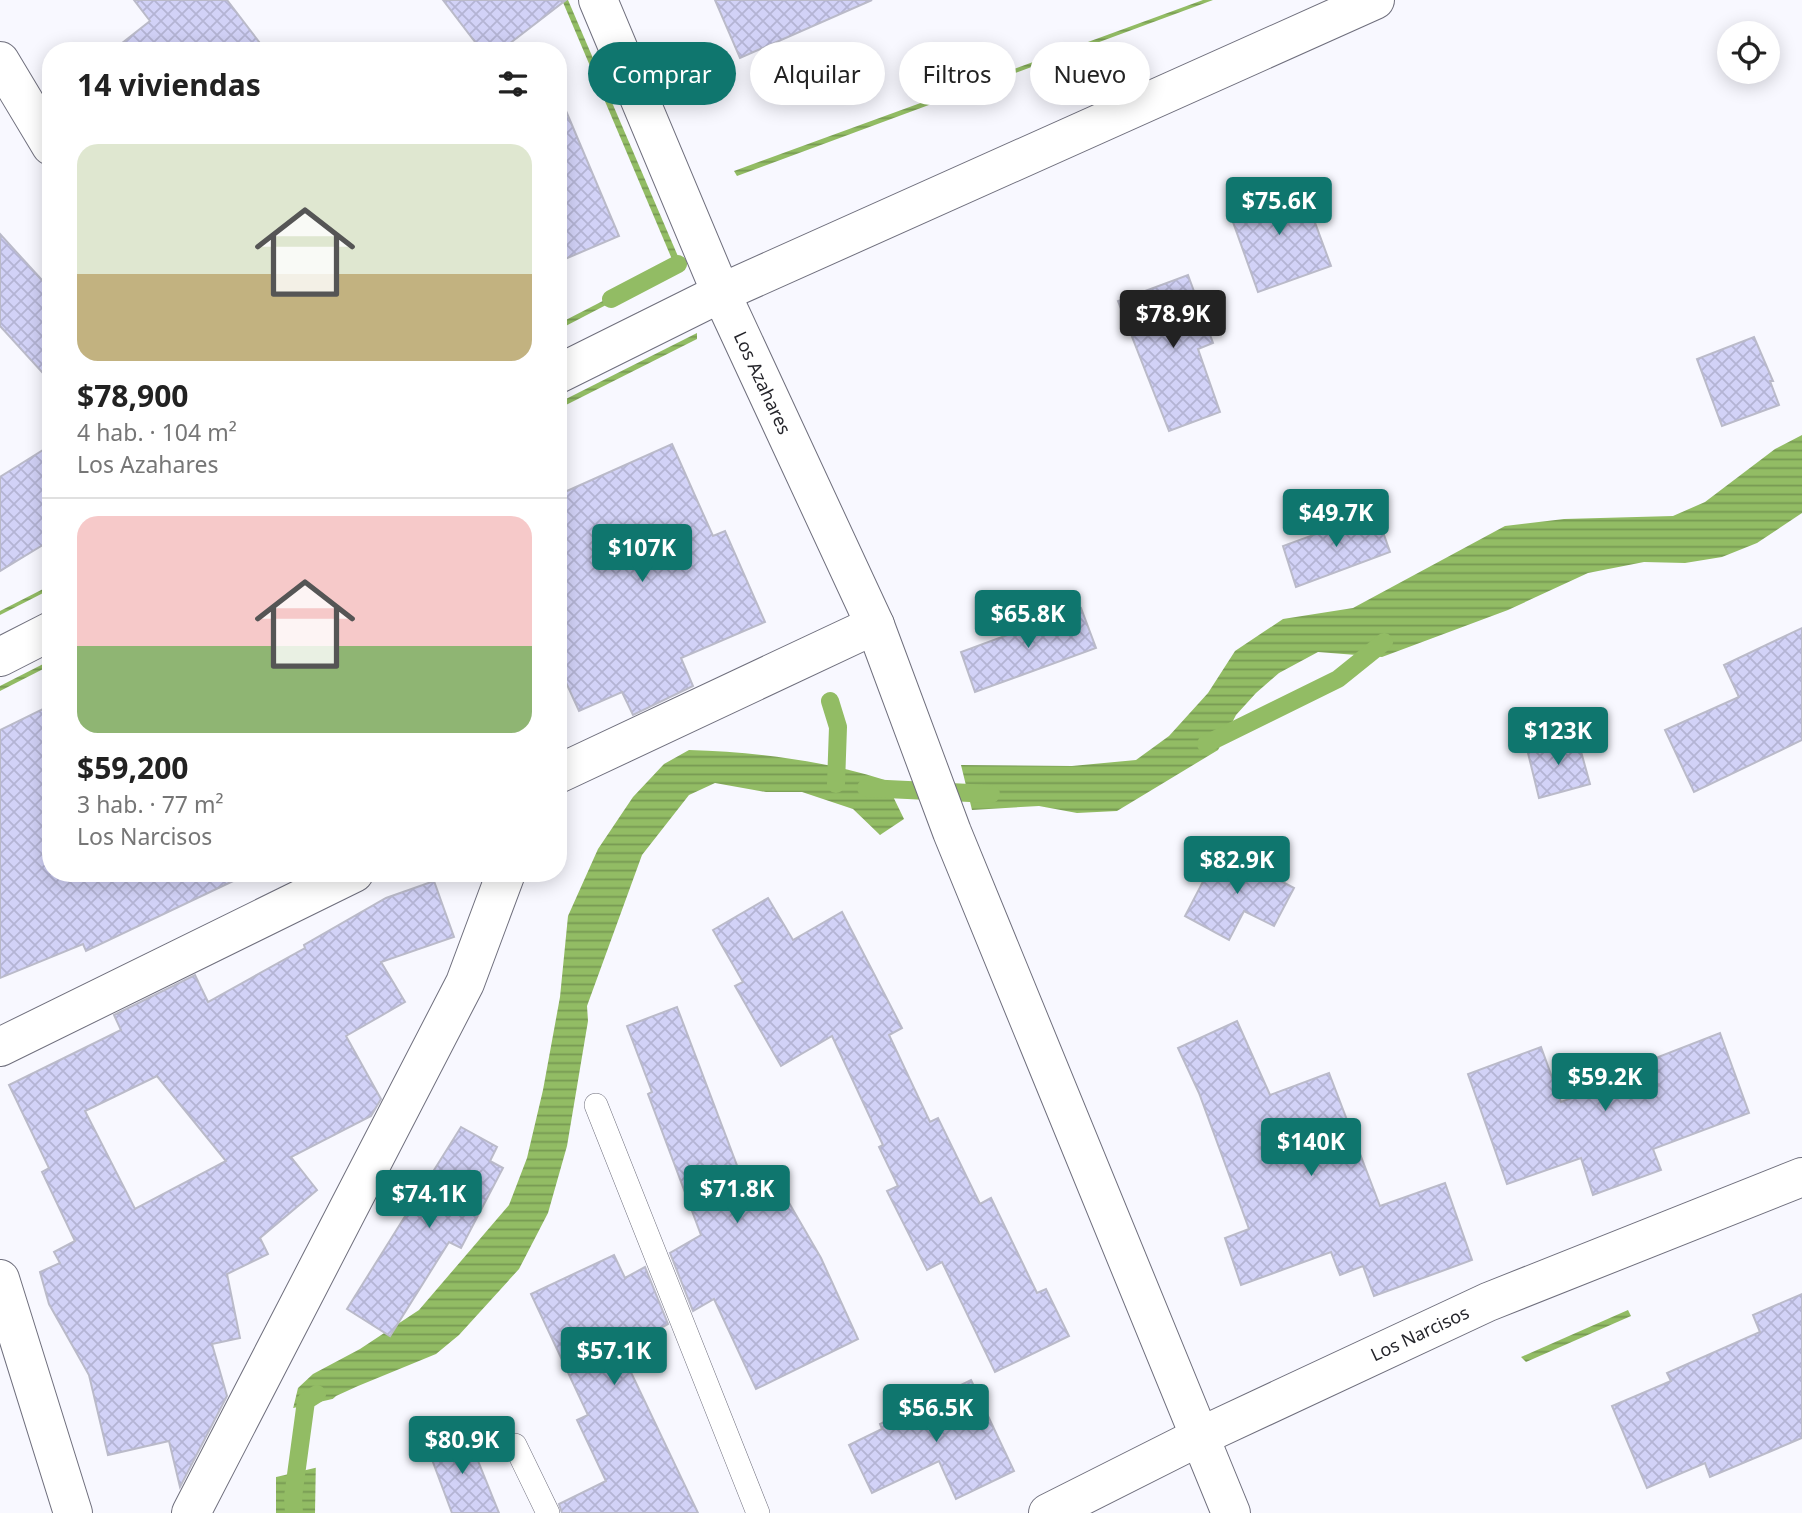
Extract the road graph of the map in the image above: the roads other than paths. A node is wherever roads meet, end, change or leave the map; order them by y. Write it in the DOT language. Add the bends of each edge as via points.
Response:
graph roads {
  1 [pos="598,0"];
  2 [pos="1375,0"];
  3 [pos="0,61"];
  4 [pos="42,131"];
  5 [pos="721,293"];
  6 [pos="567,370"];
  7 [pos="875,625"];
  8 [pos="42,636"];
  9 [pos="0,657"];
  10 [pos="567,770"];
  11 [pos="337,882"];
  12 [pos="503,882"];
  13 [pos="0,1047"];
  14 [pos="596,1105"];
  15 [pos="1802,1177"];
  16 [pos="0,1279"];
  17 [pos="1199,1437"];
  18 [pos="515,1445"];
  19 [pos="74,1513"];
  20 [pos="191,1513"];
  21 [pos="548,1513"];
  22 [pos="758,1513"];
  23 [pos="1048,1513"];
  24 [pos="1231,1513"];
  1 -- 5 [label="street, Los Azahares"];
  2 -- 5 [label="street"];
  3 -- 4 [label="street"];
  5 -- 6 [label="street"];
  5 -- 7 [label="street, Los Azahares"];
  7 -- 10 [label="street"];
  7 -- 17 [label="street, Los Azahares" via="952,832"];
  8 -- 9 [label="street"];
  11 -- 13 [label="street"];
  12 -- 20 [label="street" via="465,983"];
  14 -- 22 [label="lane"];
  15 -- 17 [label="street, Los Narcisos" via="1488,1302"];
  16 -- 19 [label="street"];
  17 -- 23 [label="street, Los Narcisos"];
  17 -- 24 [label="street, Los Azahares"];
  18 -- 21 [label="lane"];
}
